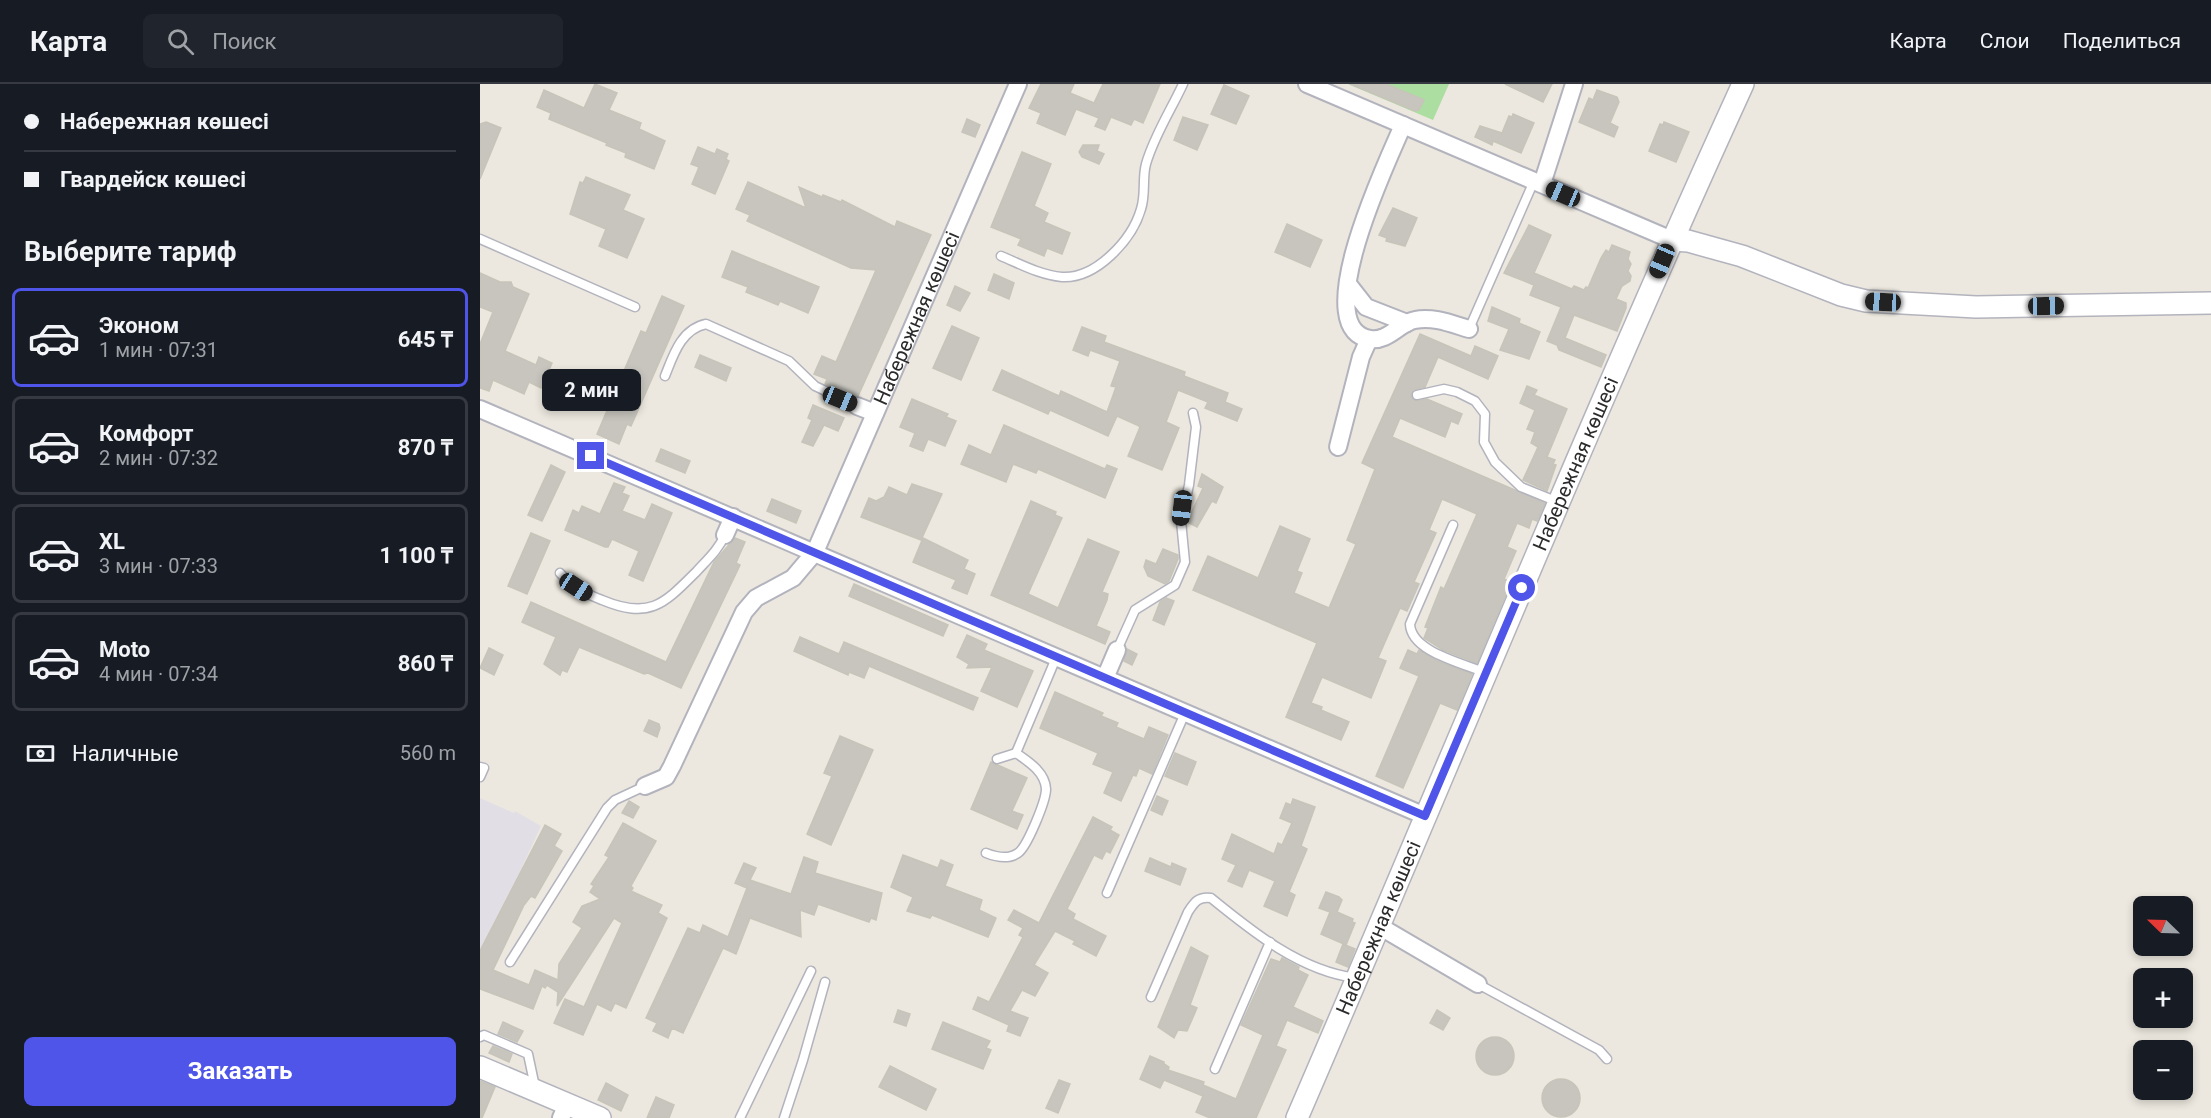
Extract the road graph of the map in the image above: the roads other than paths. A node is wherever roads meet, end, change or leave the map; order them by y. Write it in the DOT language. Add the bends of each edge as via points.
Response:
graph roads {
  1 [pos="1018,84"];
  2 [pos="1183,84"];
  3 [pos="1307,84"];
  4 [pos="1574,84"];
  5 [pos="1743,84"];
  6 [pos="1402,125"];
  7 [pos="1538,183"];
  8 [pos="480,239"];
  9 [pos="1672,240"];
  10 [pos="1001,256"];
  11 [pos="1348,284"];
  12 [pos="2211,303"];
  13 [pos="634,307"];
  14 [pos="1407,323"];
  15 [pos="1469,329"];
  16 [pos="1369,339"];
  17 [pos="665,376"];
  18 [pos="1417,395"];
  19 [pos="857,406"];
  20 [pos="480,409"];
  21 [pos="875,413"];
  22 [pos="1193,413"];
  23 [pos="1338,447"];
  24 [pos="1558,502"];
  25 [pos="733,517"];
  26 [pos="1453,525"];
  27 [pos="725,535"];
  28 [pos="815,552"];
  29 [pos="560,573"];
  30 [pos="1117,650"];
  31 [pos="1056,658"];
  32 [pos="1486,673"];
  33 [pos="1105,678"];
  34 [pos="1185,713"];
  35 [pos="1016,753"];
  36 [pos="997,759"];
  37 [pos="480,767"];
  38 [pos="480,777"];
  39 [pos="645,786"];
  40 [pos="1425,816"];
  41 [pos="986,853"];
  42 [pos="1107,893"];
  43 [pos="1379,926"];
  44 [pos="1270,942"];
  45 [pos="510,962"];
  46 [pos="811,971"];
  47 [pos="1357,978"];
  48 [pos="825,982"];
  49 [pos="1478,984"];
  50 [pos="1151,997"];
  51 [pos="480,1037"];
  52 [pos="1607,1059"];
  53 [pos="480,1067"];
  54 [pos="1215,1069"];
  55 [pos="536,1091"];
  56 [pos="564,1111"];
  57 [pos="600,1118"];
  58 [pos="740,1118"];
  59 [pos="784,1118"];
  60 [pos="1297,1118"];
  1 -- 21 [label="street, Набережная көшесі"];
  2 -- 10 [label="lane" via="1147,160 1145,195 1137,221 1106,259 1075,276 1063,277 1044,274"];
  3 -- 6 [label="street"];
  4 -- 7 [label="street"];
  5 -- 9 [label="street, Набережная көшесі"];
  6 -- 7 [label="street"];
  6 -- 11 [label="street" via="1355,241"];
  7 -- 9 [label="street"];
  7 -- 15 [label="lane"];
  8 -- 13 [label="lane"];
  9 -- 12 [label="street" via="1742,256 1866,301 1976,307"];
  9 -- 24 [label="street, Набережная көшесі"];
  11 -- 14 [label="street" via="1366,307"];
  11 -- 16 [label="street" via="1350,321 1359,336"];
  14 -- 15 [label="street" via="1437,320"];
  14 -- 16 [label="street" via="1387,335"];
  16 -- 23 [label="street"];
  17 -- 19 [label="lane" via="687,333 706,324 789,361 815,386"];
  18 -- 24 [label="lane" via="1444,389 1475,401 1485,414 1484,442 1495,462 1521,487"];
  19 -- 21 [label="street"];
  20 -- 25 [label="street"];
  21 -- 28 [label="street, Набережная көшесі"];
  22 -- 30 [label="lane" via="1196,427 1181,521 1185,562 1175,585 1135,610"];
  24 -- 32 [label="street, Набережная көшесі"];
  25 -- 27 [label="street"];
  25 -- 28 [label="street"];
  26 -- 32 [label="lane" via="1410,624 1410,635 1420,646"];
  27 -- 29 [label="lane" via="718,550 669,600 648,609 628,610 595,597"];
  28 -- 31 [label="street"];
  28 -- 39 [label="street, Набережная көшесі" via="793,578 756,598 744,612 666,777"];
  30 -- 33 [label="street"];
  31 -- 33 [label="street"];
  31 -- 35 [label="lane"];
  32 -- 40 [label="street, Набережная көшесі"];
  33 -- 34 [label="street"];
  34 -- 40 [label="street"];
  34 -- 42 [label="lane"];
  35 -- 36 [label="lane"];
  35 -- 41 [label="lane" via="1041,774 1046,788 1043,802 1020,852 1009,857"];
  37 -- 38 [label="lane"];
  39 -- 45 [label="lane" via="607,808"];
  40 -- 43 [label="street, Набережная көшесі"];
  43 -- 47 [label="street, Набережная көшесі"];
  43 -- 49 [label="street"];
  44 -- 47 [label="lane" via="1320,970"];
  44 -- 50 [label="lane" via="1211,898 1196,900"];
  44 -- 54 [label="lane"];
  46 -- 58 [label="lane"];
  47 -- 60 [label="street, Набережная көшесі"];
  48 -- 59 [label="lane"];
  49 -- 52 [label="lane" via="1599,1050"];
  51 -- 55 [label="lane" via="484,1035 528,1054"];
  53 -- 55 [label="street"];
  55 -- 56 [label="street"];
  56 -- 57 [label="street"];
}
